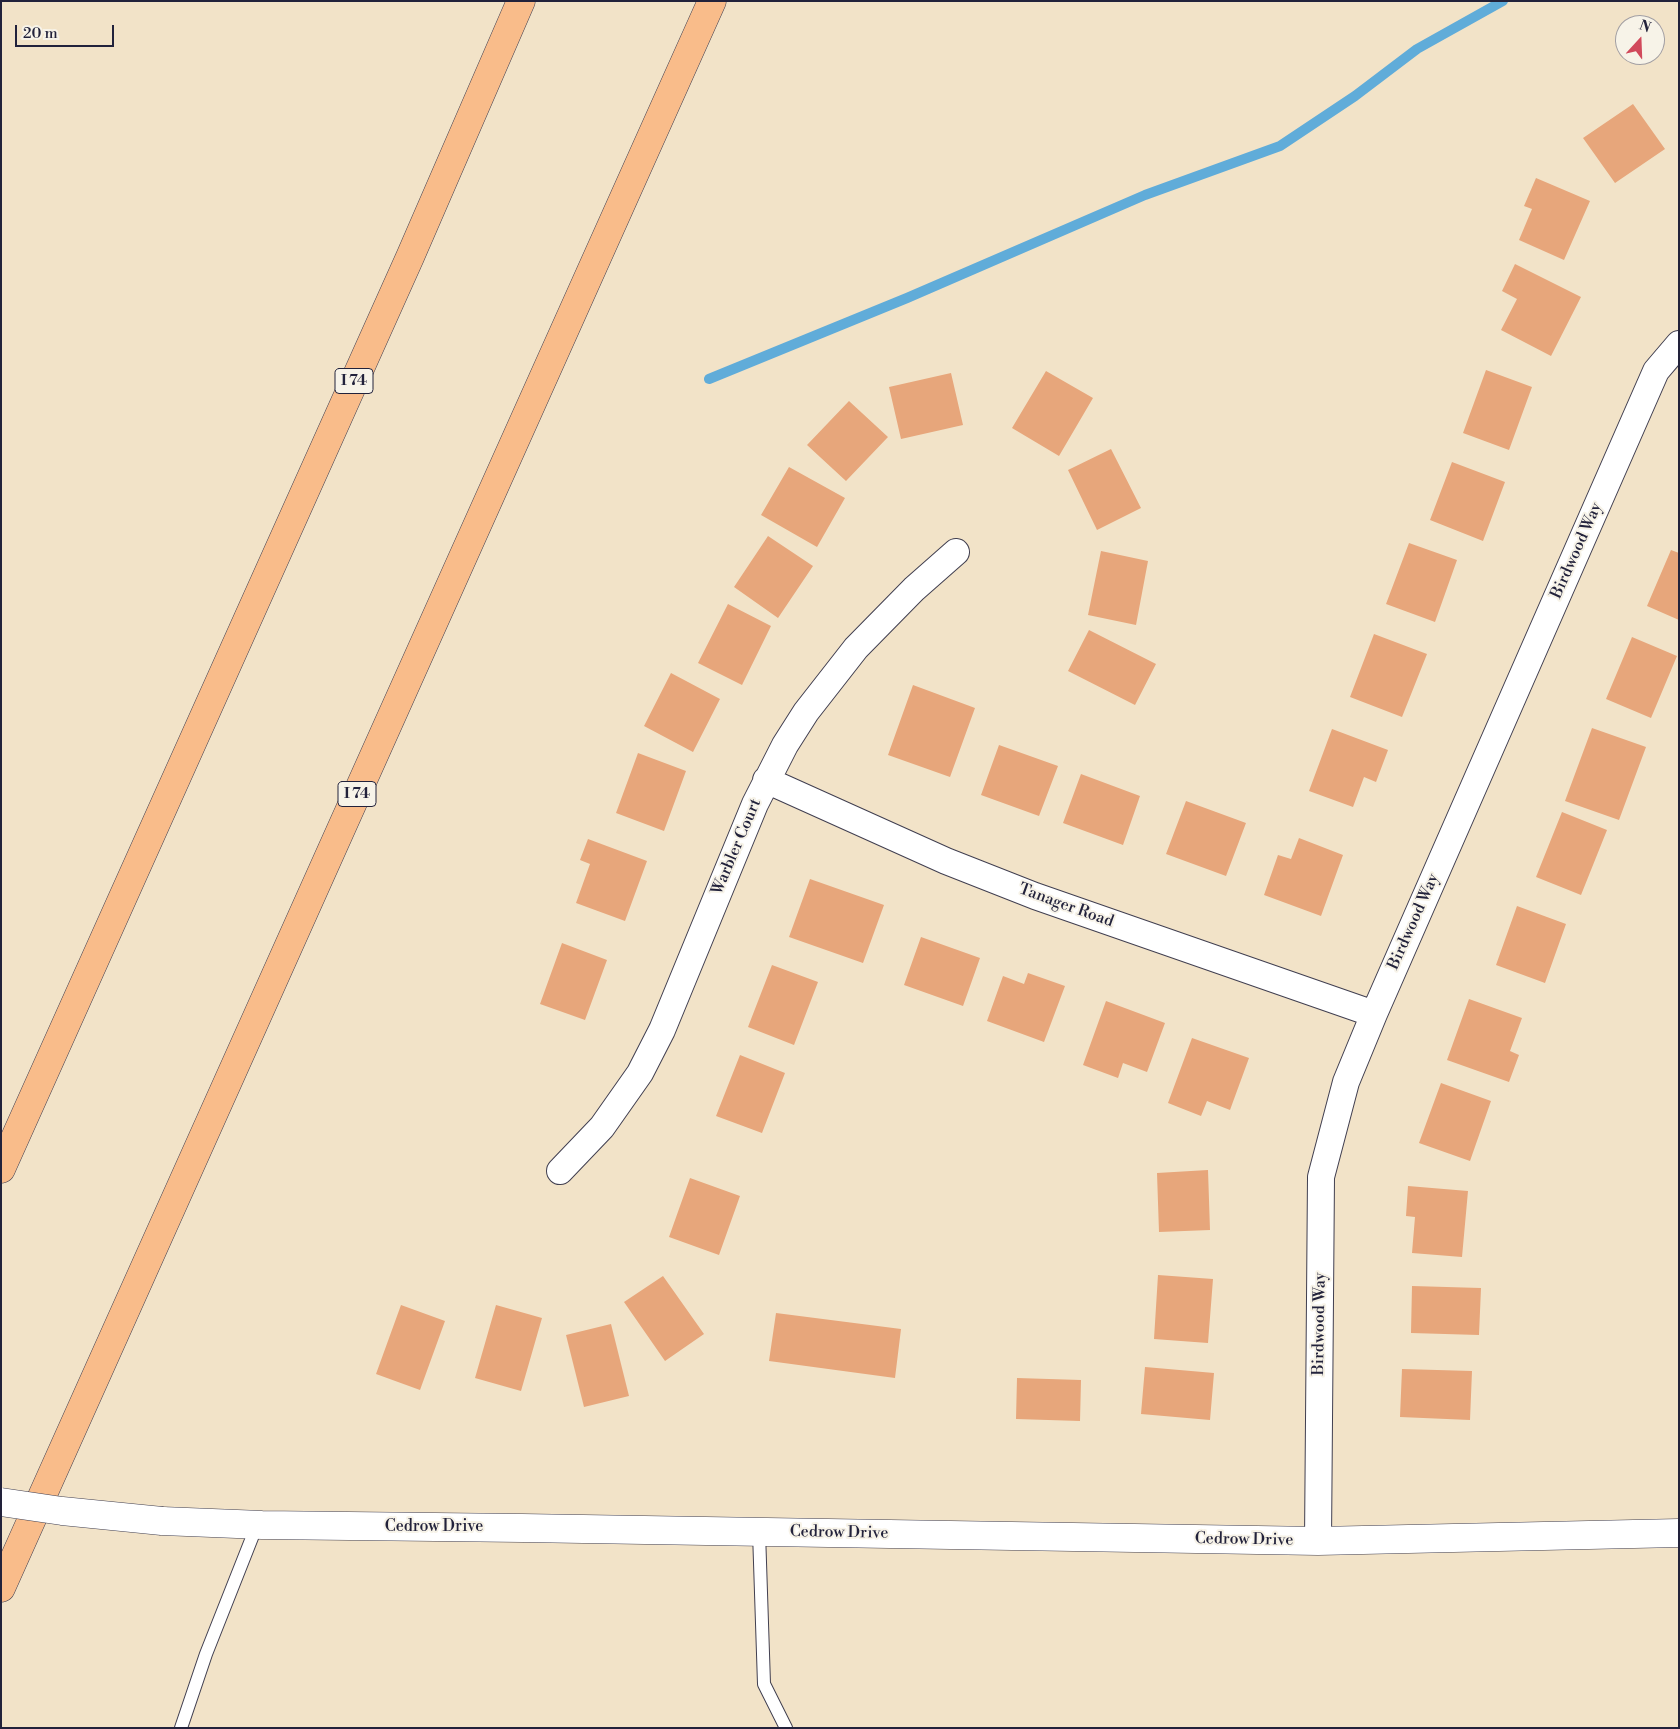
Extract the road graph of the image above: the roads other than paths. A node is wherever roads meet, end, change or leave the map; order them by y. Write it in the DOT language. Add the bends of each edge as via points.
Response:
graph roads {
  1 [pos="521,1"];
  2 [pos="712,1"];
  3 [pos="1679,344"];
  4 [pos="956,552"];
  5 [pos="766,780"];
  6 [pos="1374,1014"];
  7 [pos="1,1168"];
  8 [pos="560,1171"];
  9 [pos="1,1502"];
  10 [pos="257,1525"];
  11 [pos="759,1532"];
  12 [pos="1679,1533"];
  13 [pos="1318,1541"];
  14 [pos="1,1588"];
  15 [pos="181,1728"];
  16 [pos="786,1728"];
  1 -- 7 [label="highway, I 74" via="406,266"];
  2 -- 14 [label="highway, I 74"];
  3 -- 6 [label="street, Birdwood Way" via="1656,371"];
  4 -- 5 [label="street, Warbler Court" via="856,648 806,712"];
  5 -- 6 [label="street, Tanager Road" via="946,861 1026,892"];
  5 -- 8 [label="street, Warbler Court" via="662,1030 640,1073 602,1127"];
  6 -- 13 [label="street, Birdwood Way" via="1346,1082 1321,1176"];
  9 -- 10 [label="street, Cedrow Drive, bridge" via="162,1522"];
  10 -- 11 [label="street, Cedrow Drive"];
  10 -- 15 [label="lane" via="206,1654"];
  11 -- 13 [label="street, Cedrow Drive"];
  11 -- 16 [label="lane" via="764,1684"];
  12 -- 13 [label="street, Cedrow Drive"];
}
